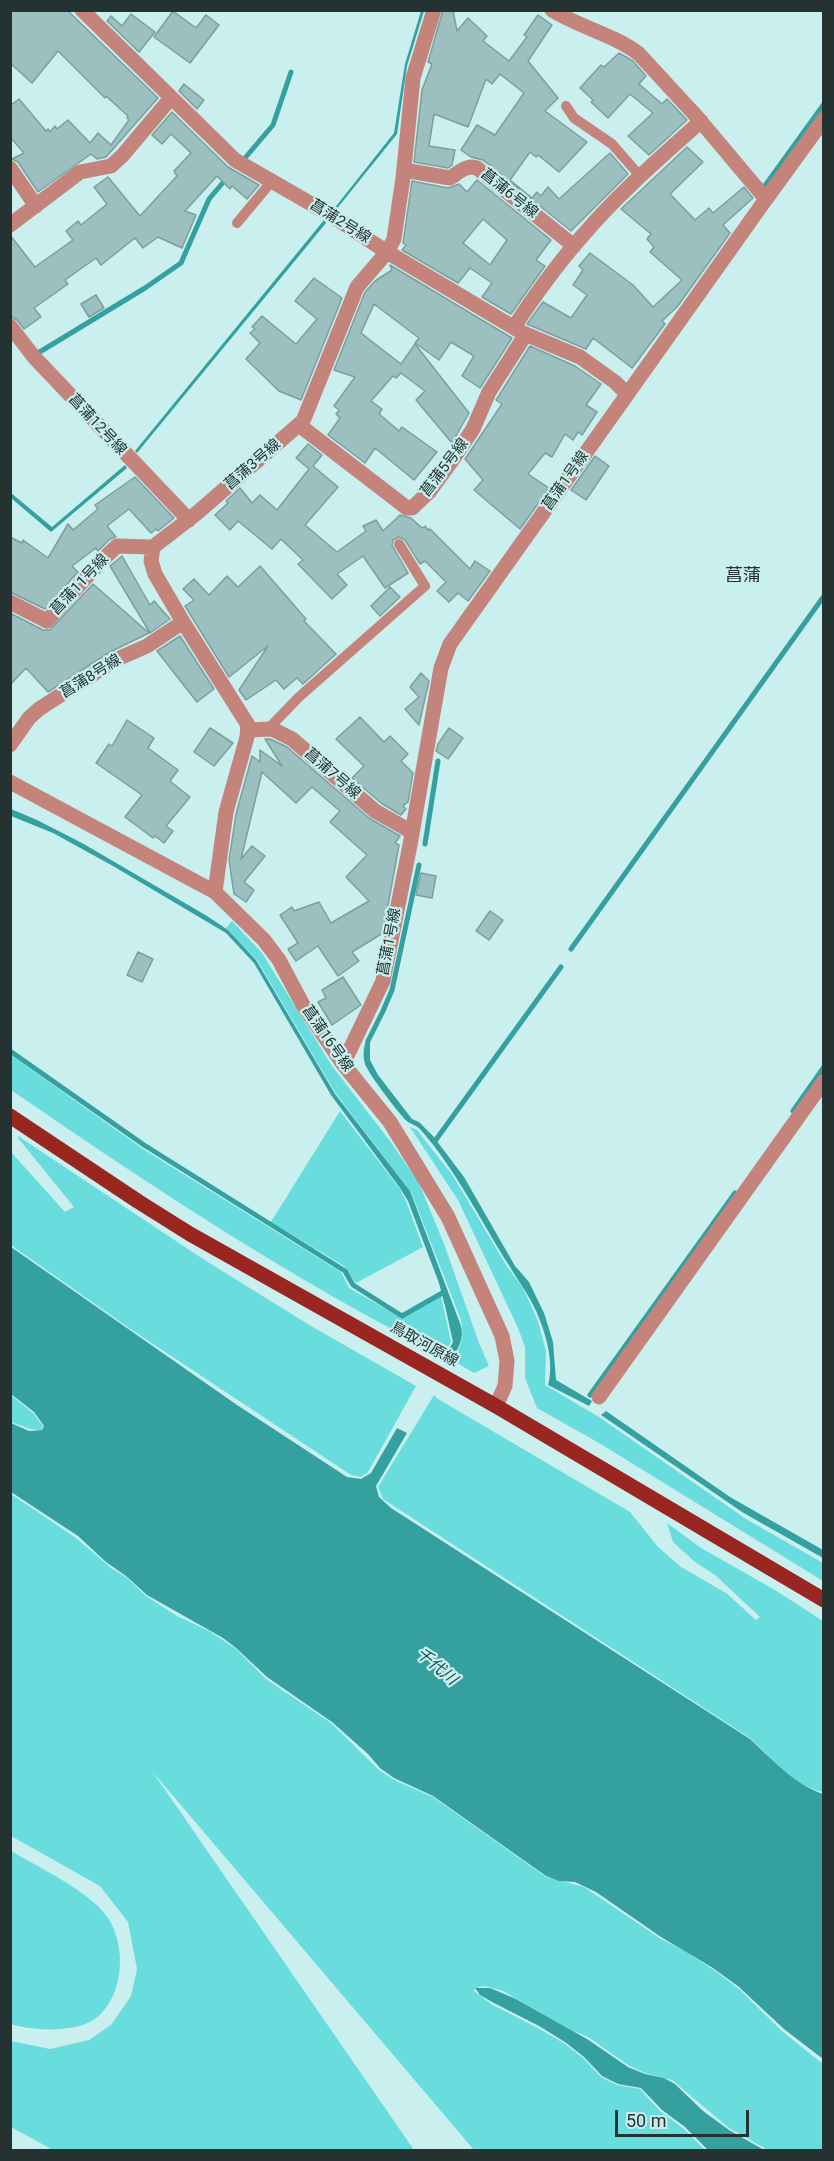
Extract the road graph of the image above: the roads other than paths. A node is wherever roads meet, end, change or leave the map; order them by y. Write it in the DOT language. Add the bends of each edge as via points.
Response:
graph roads {
  1 [pos="82,10"];
  2 [pos="434,10"];
  3 [pos="552,10"];
  4 [pos="171,98"];
  5 [pos="566,106"];
  6 [pos="824,119"];
  7 [pos="700,121"];
  8 [pos="10,168"];
  9 [pos="404,170"];
  10 [pos="640,177"];
  11 [pos="272,181"];
  12 [pos="766,199"];
  13 [pos="36,206"];
  14 [pos="237,223"];
  15 [pos="10,225"];
  16 [pos="574,246"];
  17 [pos="387,252"];
  18 [pos="10,326"];
  19 [pos="520,330"];
  20 [pos="627,394"];
  21 [pos="299,424"];
  22 [pos="189,520"];
  23 [pos="399,544"];
  24 [pos="153,547"];
  25 [pos="10,602"];
  26 [pos="183,622"];
  27 [pos="269,728"];
  28 [pos="248,730"];
  29 [pos="10,745"];
  30 [pos="10,782"];
  31 [pos="412,832"];
  32 [pos="215,892"];
  33 [pos="343,1064"];
  34 [pos="824,1081"];
  35 [pos="10,1116"];
  36 [pos="599,1397"];
  37 [pos="496,1406"];
  38 [pos="824,1600"];
  1 -- 4 [label="street, 菖蒲2号線"];
  2 -- 9 [label="street, 菖蒲3号線" via="413,78"];
  3 -- 7 [label="street" via="630,47"];
  4 -- 11 [label="street, 菖蒲2号線" via="236,160"];
  4 -- 13 [label="street" via="111,166 80,172"];
  5 -- 10 [label="lane" via="574,118 612,144"];
  6 -- 12 [label="street, 菖蒲1号線"];
  7 -- 10 [label="street, 菖蒲5号線"];
  7 -- 12 [label="street"];
  8 -- 13 [label="street"];
  9 -- 16 [label="street, 菖蒲6号線" via="450,178 472,166 477,168"];
  9 -- 17 [label="street, 菖蒲3号線" via="394,239"];
  10 -- 16 [label="street, 菖蒲5号線"];
  11 -- 14 [label="lane"];
  11 -- 17 [label="street, 菖蒲2号線"];
  12 -- 20 [label="street, 菖蒲1号線"];
  13 -- 15 [label="street"];
  16 -- 19 [label="street, 菖蒲5号線" via="535,296"];
  17 -- 19 [label="street, 菖蒲2号線"];
  17 -- 21 [label="street, 菖蒲3号線" via="357,287"];
  18 -- 22 [label="street, 菖蒲12号線" via="34,357"];
  19 -- 20 [label="street, 菖蒲2号線" via="580,357"];
  19 -- 21 [label="street, 菖蒲5号線" via="473,429 429,492 412,508"];
  20 -- 31 [label="street, 菖蒲1号線" via="450,644 441,668"];
  21 -- 22 [label="street, 菖蒲3号線"];
  22 -- 24 [label="street, 菖蒲3号線"];
  23 -- 27 [label="lane" via="425,586"];
  24 -- 25 [label="street, 菖蒲11号線" via="117,546 47,621"];
  24 -- 26 [label="street" via="151,561 155,574"];
  26 -- 28 [label="street"];
  26 -- 29 [label="street, 菖蒲8号線" via="39,710"];
  27 -- 28 [label="street"];
  27 -- 31 [label="street, 菖蒲7号線" via="292,739 375,811"];
  28 -- 32 [label="street" via="226,812"];
  30 -- 32 [label="street, 菖蒲16号線"];
  31 -- 33 [label="street, 菖蒲1号線" via="383,981"];
  32 -- 33 [label="street, 菖蒲16号線" via="279,960 303,1005"];
  33 -- 37 [label="street, 菖蒲16号線" via="390,1122 448,1217 502,1336 507,1361 505,1386"];
  34 -- 36 [label="street"];
  35 -- 37 [label="main road, 鳥取河原線" via="190,1234"];
  37 -- 38 [label="main road, 鳥取河原線"];
}
